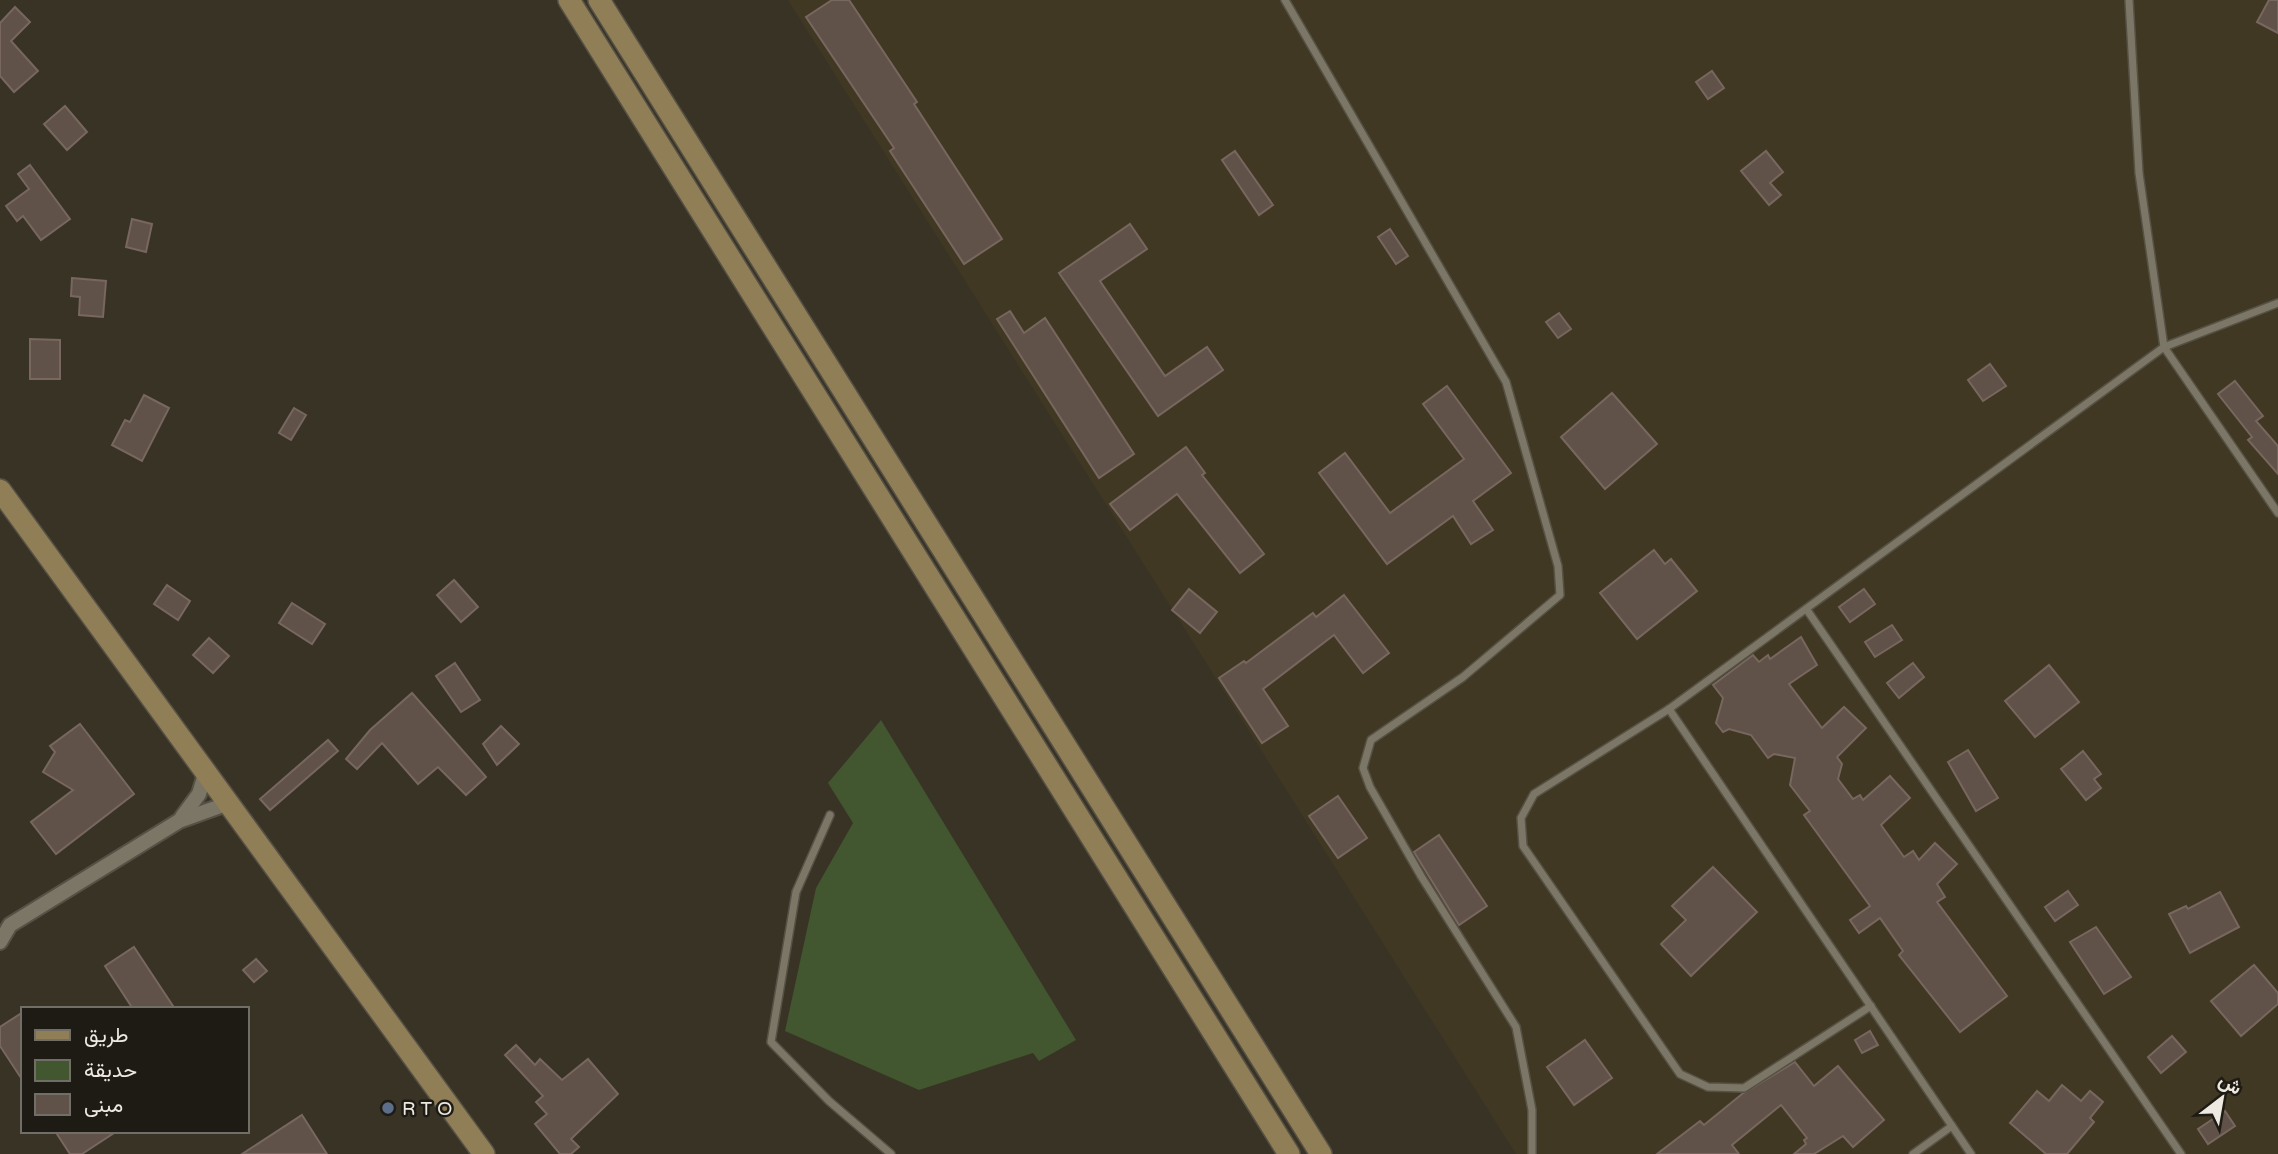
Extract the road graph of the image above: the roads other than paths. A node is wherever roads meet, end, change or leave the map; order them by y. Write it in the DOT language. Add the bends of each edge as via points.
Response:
graph roads {
  1 [pos="569,0"];
  2 [pos="599,0"];
  3 [pos="1285,0"];
  4 [pos="2129,0"];
  5 [pos="2278,303"];
  6 [pos="2164,347"];
  7 [pos="0,491"];
  8 [pos="2278,513"];
  9 [pos="1807,610"];
  10 [pos="1669,709"];
  11 [pos="206,772"];
  12 [pos="229,803"];
  13 [pos="830,815"];
  14 [pos="179,821"];
  15 [pos="0,942"];
  16 [pos="1871,1006"];
  17 [pos="1952,1126"];
  18 [pos="484,1154"];
  19 [pos="891,1154"];
  20 [pos="1289,1154"];
  21 [pos="1321,1154"];
  22 [pos="1532,1154"];
  23 [pos="1913,1154"];
  24 [pos="1971,1154"];
  25 [pos="2181,1154"];
  1 -- 20 [label="main road"];
  2 -- 21 [label="main road"];
  3 -- 22 [label="lane" via="1506,382 1558,566 1560,594 1463,677 1371,740 1363,768 1420,876 1516,1027 1532,1110"];
  4 -- 6 [label="lane" via="2139,173"];
  5 -- 6 [label="lane"];
  6 -- 8 [label="lane"];
  6 -- 9 [label="lane"];
  7 -- 11 [label="main road"];
  9 -- 10 [label="lane"];
  9 -- 25 [label="lane"];
  10 -- 16 [label="lane"];
  10 -- 16 [label="lane" via="1534,794 1521,818 1523,846 1679,1074 1708,1087 1744,1088"];
  11 -- 12 [label="main road"];
  11 -- 14 [label="street" via="191,809"];
  12 -- 14 [label="street"];
  12 -- 18 [label="main road"];
  13 -- 19 [label="lane" via="796,892 771,1042 829,1101"];
  14 -- 15 [label="street" via="9,925"];
  16 -- 17 [label="lane"];
  17 -- 23 [label="lane"];
  17 -- 24 [label="lane"];
}
